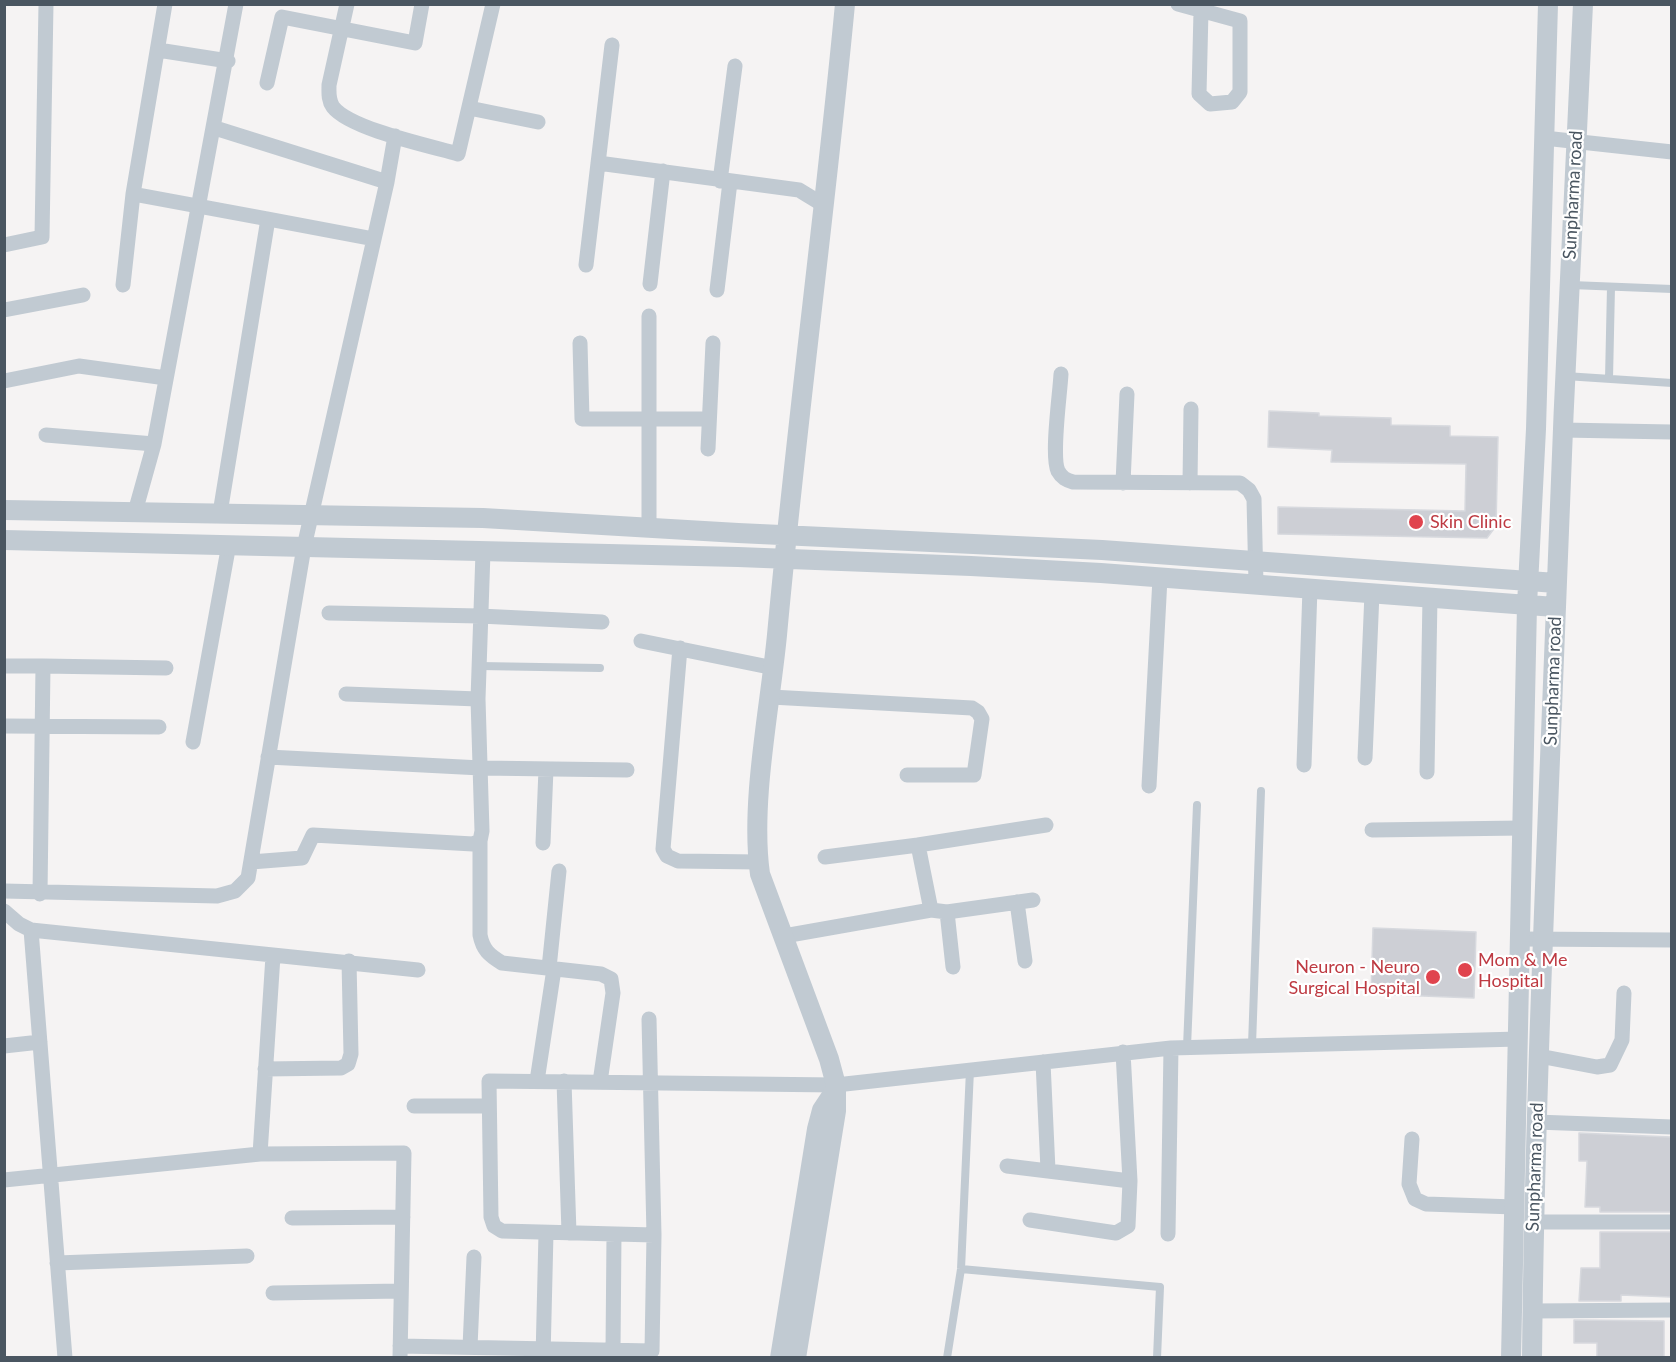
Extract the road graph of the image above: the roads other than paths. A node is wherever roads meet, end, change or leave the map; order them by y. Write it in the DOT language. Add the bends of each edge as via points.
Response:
graph roads {
  1 [pos="46,4"];
  2 [pos="165,4"];
  3 [pos="236,4"];
  4 [pos="347,4"];
  5 [pos="422,4"];
  6 [pos="494,4"];
  7 [pos="845,4"];
  8 [pos="1178,4"];
  9 [pos="1548,4"];
  10 [pos="1583,4"];
  11 [pos="1201,11"];
  12 [pos="343,29"];
  13 [pos="612,45"];
  14 [pos="158,50"];
  15 [pos="228,61"];
  16 [pos="735,66"];
  17 [pos="267,84"];
  18 [pos="469,108"];
  19 [pos="538,122"];
  20 [pos="214,128"];
  21 [pos="395,136"];
  22 [pos="1544,138"];
  23 [pos="1576,142"];
  24 [pos="1671,152"];
  25 [pos="598,163"];
  26 [pos="663,171"];
  27 [pos="725,181"];
  28 [pos="387,183"];
  29 [pos="133,194"];
  30 [pos="822,204"];
  31 [pos="199,206"];
  32 [pos="268,219"];
  33 [pos="374,239"];
  34 [pos="4,245"];
  35 [pos="586,265"];
  36 [pos="650,284"];
  37 [pos="123,285"];
  38 [pos="1569,285"];
  39 [pos="1611,287"];
  40 [pos="1671,289"];
  41 [pos="717,291"];
  42 [pos="82,295"];
  43 [pos="4,310"];
  44 [pos="649,316"];
  45 [pos="580,343"];
  46 [pos="713,343"];
  47 [pos="1061,374"];
  48 [pos="1565,376"];
  49 [pos="166,378"];
  50 [pos="1609,379"];
  51 [pos="4,381"];
  52 [pos="1671,383"];
  53 [pos="1128,394"];
  54 [pos="1191,409"];
  55 [pos="709,419"];
  56 [pos="650,420"];
  57 [pos="1562,430"];
  58 [pos="1671,432"];
  59 [pos="46,435"];
  60 [pos="154,444"];
  61 [pos="708,449"];
  62 [pos="1123,483"];
  63 [pos="1190,483"];
  64 [pos="4,510"];
  65 [pos="135,512"];
  66 [pos="220,513"];
  67 [pos="312,516"];
  68 [pos="649,527"];
  69 [pos="787,535"];
  70 [pos="4,540"];
  71 [pos="229,544"];
  72 [pos="304,547"];
  73 [pos="483,552"];
  74 [pos="784,559"];
  75 [pos="1257,561"];
  76 [pos="1160,578"];
  77 [pos="1528,582"];
  78 [pos="1556,583"];
  79 [pos="1256,584"];
  80 [pos="1310,588"];
  81 [pos="1372,593"];
  82 [pos="1430,597"];
  83 [pos="1527,605"];
  84 [pos="1555,606"];
  85 [pos="329,613"];
  86 [pos="480,616"];
  87 [pos="602,622"];
  88 [pos="640,641"];
  89 [pos="680,648"];
  90 [pos="4,666"];
  91 [pos="43,666"];
  92 [pos="480,666"];
  93 [pos="166,668"];
  94 [pos="600,668"];
  95 [pos="774,668"];
  96 [pos="346,694"];
  97 [pos="771,697"];
  98 [pos="478,699"];
  99 [pos="4,726"];
  100 [pos="42,726"];
  101 [pos="159,727"];
  102 [pos="193,742"];
  103 [pos="268,757"];
  104 [pos="1365,758"];
  105 [pos="1304,765"];
  106 [pos="481,768"];
  107 [pos="546,769"];
  108 [pos="627,770"];
  109 [pos="1427,772"];
  110 [pos="907,776"];
  111 [pos="1149,786"];
  112 [pos="1261,791"];
  113 [pos="1197,805"];
  114 [pos="1046,825"];
  115 [pos="1522,828"];
  116 [pos="1372,830"];
  117 [pos="480,841"];
  118 [pos="543,843"];
  119 [pos="918,845"];
  120 [pos="825,857"];
  121 [pos="251,862"];
  122 [pos="759,862"];
  123 [pos="559,871"];
  124 [pos="4,891"];
  125 [pos="40,894"];
  126 [pos="931,910"];
  127 [pos="4,911"];
  128 [pos="947,912"];
  129 [pos="31,930"];
  130 [pos="784,936"];
  131 [pos="1520,939"];
  132 [pos="1543,939"];
  133 [pos="1671,940"];
  134 [pos="273,956"];
  135 [pos="1025,961"];
  136 [pos="349,962"];
  137 [pos="953,967"];
  138 [pos="551,969"];
  139 [pos="418,970"];
  140 [pos="1624,993"];
  141 [pos="649,1018"];
  142 [pos="1519,1039"];
  143 [pos="40,1042"];
  144 [pos="1252,1045"];
  145 [pos="4,1046"];
  146 [pos="1187,1047"];
  147 [pos="1171,1048"];
  148 [pos="1123,1052"];
  149 [pos="1539,1056"];
  150 [pos="1043,1062"];
  151 [pos="265,1069"];
  152 [pos="970,1070"];
  153 [pos="537,1081"];
  154 [pos="564,1082"];
  155 [pos="600,1082"];
  156 [pos="650,1083"];
  157 [pos="836,1087"];
  158 [pos="414,1106"];
  159 [pos="489,1106"];
  160 [pos="1536,1122"];
  161 [pos="1671,1127"];
  162 [pos="1412,1139"];
  163 [pos="260,1154"];
  164 [pos="1006,1166"];
  165 [pos="1048,1170"];
  166 [pos="50,1174"];
  167 [pos="4,1180"];
  168 [pos="1130,1181"];
  169 [pos="1515,1207"];
  170 [pos="403,1217"];
  171 [pos="292,1218"];
  172 [pos="1030,1220"];
  173 [pos="1533,1222"];
  174 [pos="1671,1222"];
  175 [pos="546,1233"];
  176 [pos="569,1233"];
  177 [pos="614,1234"];
  178 [pos="1168,1234"];
  179 [pos="654,1235"];
  180 [pos="247,1256"];
  181 [pos="474,1257"];
  182 [pos="57,1263"];
  183 [pos="961,1269"];
  184 [pos="401,1291"];
  185 [pos="273,1293"];
  186 [pos="1671,1310"];
  187 [pos="1533,1311"];
  188 [pos="470,1347"];
  189 [pos="613,1350"];
  190 [pos="400,1352"];
  191 [pos="543,1353"];
  192 [pos="64,1358"];
  193 [pos="780,1358"];
  194 [pos="796,1358"];
  195 [pos="947,1358"];
  196 [pos="1156,1358"];
  197 [pos="1511,1358"];
  198 [pos="1532,1358"];
  1 -- 34 [label="street" via="42,237"];
  2 -- 14 [label="street"];
  3 -- 15 [label="street"];
  4 -- 12 [label="street"];
  5 -- 12 [label="street" via="415,43"];
  6 -- 18 [label="street"];
  7 -- 30 [label="street"];
  8 -- 11 [label="street"];
  9 -- 22 [label="street, Sunpharma road"];
  10 -- 23 [label="street, Sunpharma road"];
  11 -- 11 [label="street" via="1199,94 1210,104 1232,102 1240,92 1240,21"];
  12 -- 17 [label="street" via="282,17"];
  12 -- 21 [label="street" via="330,85 333,107 359,124"];
  13 -- 25 [label="street"];
  14 -- 15 [label="street"];
  14 -- 29 [label="street"];
  15 -- 20 [label="street"];
  16 -- 27 [label="street"];
  18 -- 19 [label="street"];
  18 -- 21 [label="street" via="458,154"];
  20 -- 28 [label="street"];
  20 -- 31 [label="street"];
  21 -- 28 [label="street"];
  22 -- 23 [label="street"];
  22 -- 77 [label="street, Sunpharma road"];
  23 -- 24 [label="street"];
  23 -- 38 [label="street, Sunpharma road"];
  25 -- 26 [label="street"];
  25 -- 35 [label="street"];
  26 -- 27 [label="street"];
  26 -- 36 [label="street"];
  27 -- 30 [label="street" via="799,190"];
  27 -- 41 [label="street"];
  28 -- 33 [label="street"];
  29 -- 31 [label="street"];
  29 -- 37 [label="street"];
  30 -- 69 [label="street"];
  31 -- 32 [label="street"];
  31 -- 49 [label="street"];
  32 -- 33 [label="street"];
  32 -- 66 [label="street"];
  33 -- 67 [label="street"];
  38 -- 39 [label="lane"];
  38 -- 48 [label="street, Sunpharma road"];
  39 -- 40 [label="lane"];
  39 -- 50 [label="lane"];
  42 -- 43 [label="street"];
  44 -- 56 [label="street"];
  45 -- 56 [label="street" via="582,419"];
  46 -- 55 [label="street"];
  47 -- 62 [label="street" via="1057,468 1063,478 1073,482"];
  48 -- 50 [label="lane"];
  48 -- 57 [label="street, Sunpharma road"];
  49 -- 51 [label="street" via="79,366"];
  49 -- 60 [label="street"];
  50 -- 52 [label="lane"];
  53 -- 62 [label="street"];
  54 -- 63 [label="street"];
  55 -- 56 [label="street"];
  55 -- 61 [label="street"];
  56 -- 68 [label="street"];
  57 -- 58 [label="street"];
  57 -- 78 [label="street, Sunpharma road"];
  59 -- 60 [label="street"];
  60 -- 65 [label="street"];
  62 -- 63 [label="street"];
  63 -- 75 [label="street" via="1240,483 1250,490 1254,499"];
  64 -- 65 [label="street"];
  65 -- 66 [label="street"];
  66 -- 67 [label="street"];
  67 -- 68 [label="street" via="416,515"];
  67 -- 72 [label="street"];
  68 -- 69 [label="street"];
  69 -- 74 [label="street"];
  69 -- 75 [label="street" via="1078,548"];
  70 -- 71 [label="street"];
  71 -- 72 [label="street"];
  71 -- 102 [label="street"];
  72 -- 73 [label="street"];
  72 -- 103 [label="street"];
  73 -- 74 [label="street"];
  73 -- 86 [label="street"];
  74 -- 76 [label="street"];
  74 -- 95 [label="street"];
  75 -- 77 [label="street"];
  75 -- 79 [label="street"];
  76 -- 79 [label="street"];
  76 -- 111 [label="street"];
  77 -- 78 [label="street"];
  77 -- 83 [label="street, Sunpharma road"];
  78 -- 84 [label="street, Sunpharma road"];
  79 -- 80 [label="street"];
  80 -- 81 [label="street"];
  80 -- 105 [label="street"];
  81 -- 82 [label="street"];
  81 -- 104 [label="street"];
  82 -- 83 [label="street"];
  82 -- 109 [label="street"];
  83 -- 84 [label="street"];
  83 -- 115 [label="street, Sunpharma road"];
  84 -- 132 [label="street, Sunpharma road"];
  85 -- 86 [label="street"];
  86 -- 87 [label="street"];
  86 -- 92 [label="street"];
  88 -- 89 [label="street"];
  89 -- 95 [label="street"];
  89 -- 122 [label="street" via="663,849 678,861"];
  90 -- 91 [label="street"];
  91 -- 93 [label="street"];
  91 -- 100 [label="street"];
  92 -- 94 [label="lane"];
  92 -- 98 [label="street"];
  95 -- 97 [label="street"];
  96 -- 98 [label="street"];
  97 -- 110 [label="street" via="972,708 978,712 982,719 974,775"];
  97 -- 122 [label="street" via="760,803"];
  98 -- 106 [label="street"];
  99 -- 100 [label="street"];
  100 -- 101 [label="street"];
  100 -- 125 [label="street"];
  103 -- 106 [label="street"];
  103 -- 121 [label="street"];
  106 -- 107 [label="street"];
  106 -- 117 [label="street"];
  107 -- 108 [label="street"];
  107 -- 118 [label="street"];
  112 -- 144 [label="lane"];
  113 -- 146 [label="lane"];
  114 -- 119 [label="street"];
  115 -- 116 [label="street"];
  115 -- 131 [label="street, Sunpharma road"];
  117 -- 121 [label="street" via="473,844 312,835 302,858"];
  117 -- 138 [label="street" via="482,946 502,963"];
  119 -- 120 [label="street"];
  119 -- 126 [label="street"];
  121 -- 125 [label="street" via="248,878 235,891 217,896"];
  122 -- 130 [label="street"];
  123 -- 138 [label="street"];
  124 -- 125 [label="street"];
  126 -- 128 [label="street"];
  126 -- 130 [label="street"];
  127 -- 129 [label="street"];
  128 -- 135 [label="street" via="1025,901"];
  128 -- 137 [label="street"];
  129 -- 134 [label="street"];
  129 -- 143 [label="street"];
  130 -- 157 [label="street"];
  131 -- 132 [label="street"];
  131 -- 142 [label="street, Sunpharma road"];
  132 -- 133 [label="street"];
  132 -- 149 [label="street, Sunpharma road"];
  134 -- 136 [label="street"];
  134 -- 151 [label="street"];
  136 -- 139 [label="street"];
  136 -- 151 [label="street" via="348,1064 341,1068"];
  138 -- 153 [label="street"];
  138 -- 155 [label="street" via="601,974 611,979 613,993"];
  140 -- 149 [label="street" via="1622,1040 1610,1065"];
  141 -- 156 [label="street"];
  142 -- 144 [label="street"];
  142 -- 169 [label="street, Sunpharma road"];
  143 -- 145 [label="street"];
  143 -- 166 [label="street"];
  144 -- 146 [label="street"];
  146 -- 147 [label="street"];
  147 -- 148 [label="street"];
  147 -- 178 [label="street"];
  148 -- 150 [label="street"];
  148 -- 168 [label="street"];
  149 -- 160 [label="street, Sunpharma road"];
  150 -- 152 [label="street"];
  150 -- 165 [label="street"];
  151 -- 163 [label="street"];
  152 -- 157 [label="street"];
  152 -- 183 [label="lane"];
  153 -- 154 [label="street"];
  153 -- 159 [label="street" via="489,1081"];
  154 -- 155 [label="street"];
  154 -- 176 [label="street"];
  155 -- 156 [label="street"];
  156 -- 157 [label="street"];
  156 -- 179 [label="street"];
  157 -- 193 [label="street" via="822,1110 817,1129"];
  157 -- 194 [label="street" via="830,1152"];
  158 -- 159 [label="street"];
  159 -- 175 [label="street" via="494,1226 502,1231"];
  160 -- 161 [label="street"];
  160 -- 173 [label="street, Sunpharma road"];
  162 -- 169 [label="street" via="1409,1184 1414,1199 1426,1204"];
  163 -- 166 [label="street"];
  163 -- 170 [label="street" via="404,1153"];
  164 -- 165 [label="street"];
  165 -- 168 [label="street"];
  166 -- 167 [label="street"];
  166 -- 182 [label="street"];
  168 -- 172 [label="street" via="1128,1226 1116,1233"];
  169 -- 197 [label="street, Sunpharma road"];
  170 -- 171 [label="street"];
  170 -- 184 [label="street"];
  173 -- 174 [label="street"];
  173 -- 187 [label="street, Sunpharma road"];
  175 -- 176 [label="street"];
  175 -- 191 [label="street"];
  176 -- 177 [label="street"];
  177 -- 179 [label="street"];
  177 -- 189 [label="street"];
  179 -- 189 [label="street" via="652,1351"];
  180 -- 182 [label="street"];
  181 -- 188 [label="street"];
  182 -- 192 [label="street"];
  183 -- 195 [label="lane"];
  183 -- 196 [label="lane" via="1160,1287"];
  184 -- 185 [label="street"];
  184 -- 190 [label="street"];
  186 -- 187 [label="street"];
  187 -- 198 [label="street, Sunpharma road"];
  188 -- 190 [label="street"];
  188 -- 191 [label="street"];
  189 -- 191 [label="street"];
}
